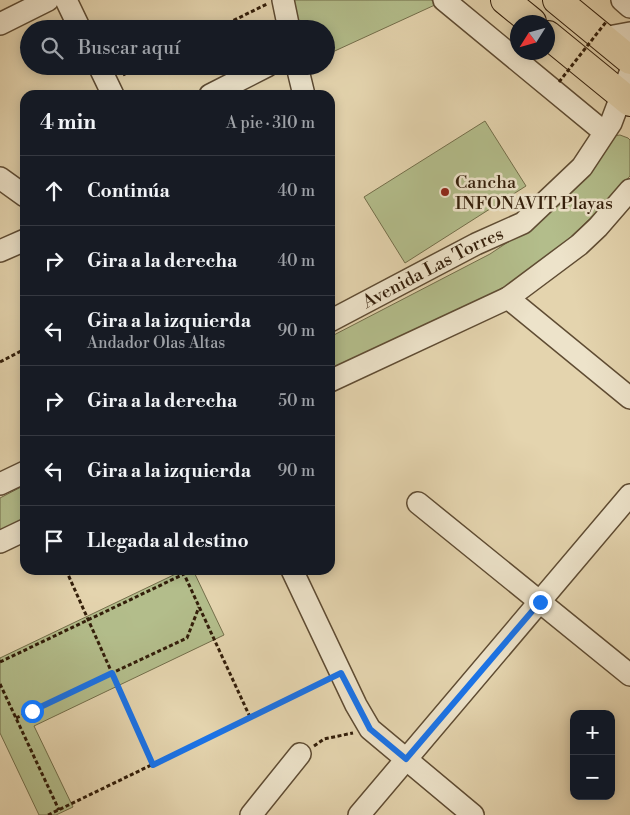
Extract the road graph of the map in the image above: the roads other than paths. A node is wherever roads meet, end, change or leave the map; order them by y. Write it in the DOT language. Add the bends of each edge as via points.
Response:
graph roads {
  1 [pos="48,0"];
  2 [pos="66,0"];
  3 [pos="283,0"];
  4 [pos="444,0"];
  5 [pos="505,0"];
  6 [pos="556,0"];
  7 [pos="622,0"];
  8 [pos="630,7"];
  9 [pos="523,15"];
  10 [pos="76,20"];
  11 [pos="287,20"];
  12 [pos="0,24"];
  13 [pos="604,30"];
  14 [pos="630,34"];
  15 [pos="555,40"];
  16 [pos="630,60"];
  17 [pos="103,75"];
  18 [pos="249,75"];
  19 [pos="299,75"];
  20 [pos="111,90"];
  21 [pos="220,90"];
  22 [pos="303,90"];
  23 [pos="627,90"];
  24 [pos="615,127"];
  25 [pos="0,178"];
  26 [pos="630,190"];
  27 [pos="20,192"];
  28 [pos="20,242"];
  29 [pos="0,252"];
  30 [pos="508,298"];
  31 [pos="335,318"];
  32 [pos="335,379"];
  33 [pos="630,398"];
  34 [pos="20,474"];
  35 [pos="0,484"];
  36 [pos="630,495"];
  37 [pos="418,504"];
  38 [pos="20,532"];
  39 [pos="0,542"];
  40 [pos="294,575"];
  41 [pos="540,602"];
  42 [pos="630,675"];
  43 [pos="300,754"];
  44 [pos="406,759"];
  45 [pos="251,815"];
  46 [pos="359,815"];
  47 [pos="473,815"];
  1 -- 12 [label="street"];
  2 -- 10 [label="street"];
  3 -- 11 [label="street"];
  4 -- 24 [label="street"];
  5 -- 9 [label="main road"];
  6 -- 13 [label="main road"];
  7 -- 8 [label="street"];
  13 -- 14 [label="street"];
  13 -- 16 [label="main road"];
  15 -- 23 [label="main road"];
  17 -- 20 [label="street"];
  18 -- 21 [label="street"];
  19 -- 22 [label="street"];
  23 -- 24 [label="street, Avenida Las Torres"];
  24 -- 31 [label="street, Avenida Las Torres" via="582,167 523,223 476,244"];
  25 -- 27 [label="street"];
  26 -- 30 [label="street" via="579,245"];
  28 -- 29 [label="street"];
  30 -- 32 [label="street"];
  30 -- 33 [label="street"];
  34 -- 35 [label="street"];
  36 -- 41 [label="street"];
  37 -- 41 [label="street"];
  38 -- 39 [label="street"];
  40 -- 44 [label="street" via="370,729"];
  41 -- 42 [label="street"];
  41 -- 44 [label="street"];
  43 -- 45 [label="street"];
  44 -- 46 [label="street"];
  44 -- 47 [label="street"];
}
